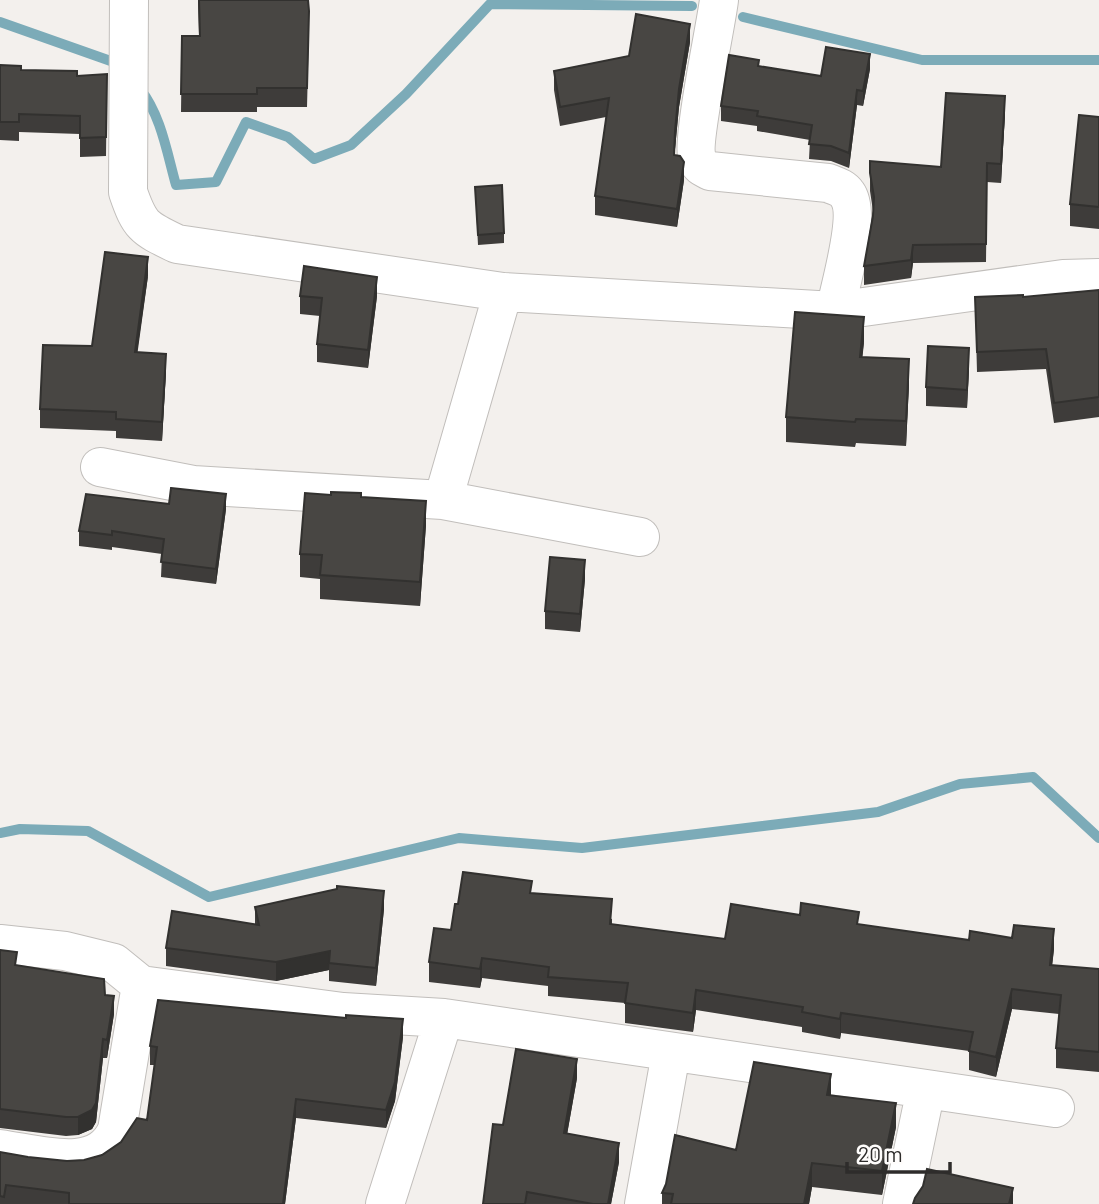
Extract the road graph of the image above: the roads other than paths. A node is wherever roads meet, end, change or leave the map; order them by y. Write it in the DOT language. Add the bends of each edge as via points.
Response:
graph roads {
  1 [pos="129,0"];
  2 [pos="719,0"];
  3 [pos="1099,278"];
  4 [pos="503,292"];
  5 [pos="835,311"];
  6 [pos="100,467"];
  7 [pos="443,500"];
  8 [pos="640,537"];
  9 [pos="0,944"];
  10 [pos="141,985"];
  11 [pos="444,1018"];
  12 [pos="671,1053"];
  13 [pos="926,1089"];
  14 [pos="1055,1108"];
  15 [pos="0,1149"];
  16 [pos="384,1204"];
  17 [pos="644,1204"];
  18 [pos="902,1204"];
  1 -- 4 [label="street" via="128,192 136,215 148,230 177,244"];
  2 -- 5 [label="street" via="696,159 710,171 828,183 848,194 853,222"];
  3 -- 5 [label="street"];
  4 -- 5 [label="street"];
  4 -- 7 [label="street"];
  6 -- 7 [label="street" via="192,485"];
  7 -- 8 [label="street"];
  9 -- 10 [label="street" via="65,951 114,963"];
  10 -- 11 [label="street" via="343,1012"];
  10 -- 15 [label="street" via="112,1143 75,1159"];
  11 -- 12 [label="street"];
  11 -- 16 [label="street"];
  12 -- 13 [label="street"];
  12 -- 17 [label="street"];
  13 -- 14 [label="street"];
  13 -- 18 [label="street"];
}
